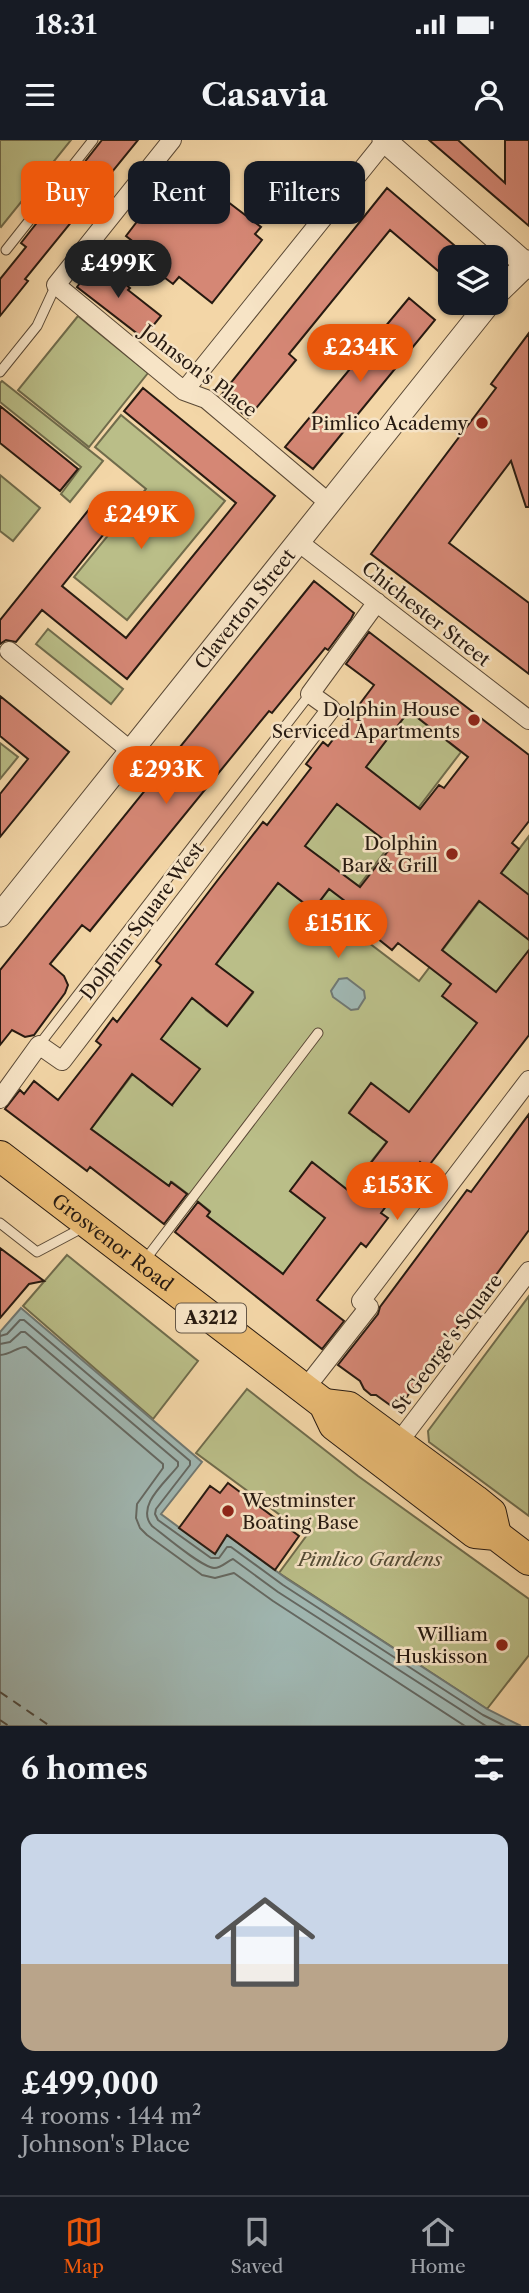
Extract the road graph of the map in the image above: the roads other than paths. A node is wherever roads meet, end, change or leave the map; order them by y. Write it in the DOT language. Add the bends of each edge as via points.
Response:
graph roads {
  1 [pos="93,140"];
  2 [pos="172,140"];
  3 [pos="385,141"];
  4 [pos="6,250"];
  5 [pos="528,264"];
  6 [pos="508,283"];
  7 [pos="56,285"];
  8 [pos="479,315"];
  9 [pos="0,372"];
  10 [pos="184,391"];
  11 [pos="329,503"];
  12 [pos="297,541"];
  13 [pos="377,602"];
  14 [pos="9,651"];
  15 [pos="310,694"];
  16 [pos="529,720"];
  17 [pos="131,751"];
  18 [pos="0,915"];
  19 [pos="318,1034"];
  20 [pos="39,1045"];
  21 [pos="529,1080"];
  22 [pos="0,1099"];
  23 [pos="3,1164"];
  24 [pos="0,1223"];
  25 [pos="89,1224"];
  26 [pos="142,1265"];
  27 [pos="529,1271"];
  28 [pos="314,1397"];
  29 [pos="398,1443"];
  30 [pos="496,1535"];
  31 [pos="529,1560"];
  1 -- 4 [label="lane"];
  2 -- 7 [label="street"];
  3 -- 5 [label="street"];
  3 -- 10 [label="street"];
  5 -- 6 [label="street"];
  7 -- 9 [label="lane" via="37,326"];
  7 -- 10 [label="street, Johnson's Place"];
  8 -- 11 [label="street, Claverton Street"];
  10 -- 11 [label="street, Johnson's Place" via="206,399"];
  11 -- 12 [label="street, Claverton Street"];
  12 -- 13 [label="street, Chichester Street"];
  12 -- 17 [label="street, Claverton Street"];
  13 -- 15 [label="street"];
  13 -- 16 [label="street, Chichester Street"];
  14 -- 17 [label="street"];
  15 -- 20 [label="lane" via="189,859"];
  15 -- 20 [label="street, Dolphin Square West" via="331,709 62,1061"];
  17 -- 18 [label="street, Claverton Street"];
  19 -- 26 [label="lane"];
  20 -- 22 [label="street"];
  21 -- 28 [label="street" via="361,1301 369,1307"];
  23 -- 25 [label="highway, Grosvenor Road / A3212"];
  24 -- 25 [label="lane" via="37,1252"];
  25 -- 26 [label="highway, Grosvenor Road / A3212"];
  26 -- 28 [label="highway, Grosvenor Road / A3212"];
  27 -- 29 [label="street, St George's Square"];
  28 -- 29 [label="highway, Grosvenor Road / A3212" via="349,1407"];
  28 -- 30 [label="highway, Grosvenor Road / A3212" via="334,1425 475,1533"];
  29 -- 30 [label="highway, Grosvenor Road / A3212" via="491,1513"];
  30 -- 31 [label="highway, Grosvenor Road / A3212"];
}
